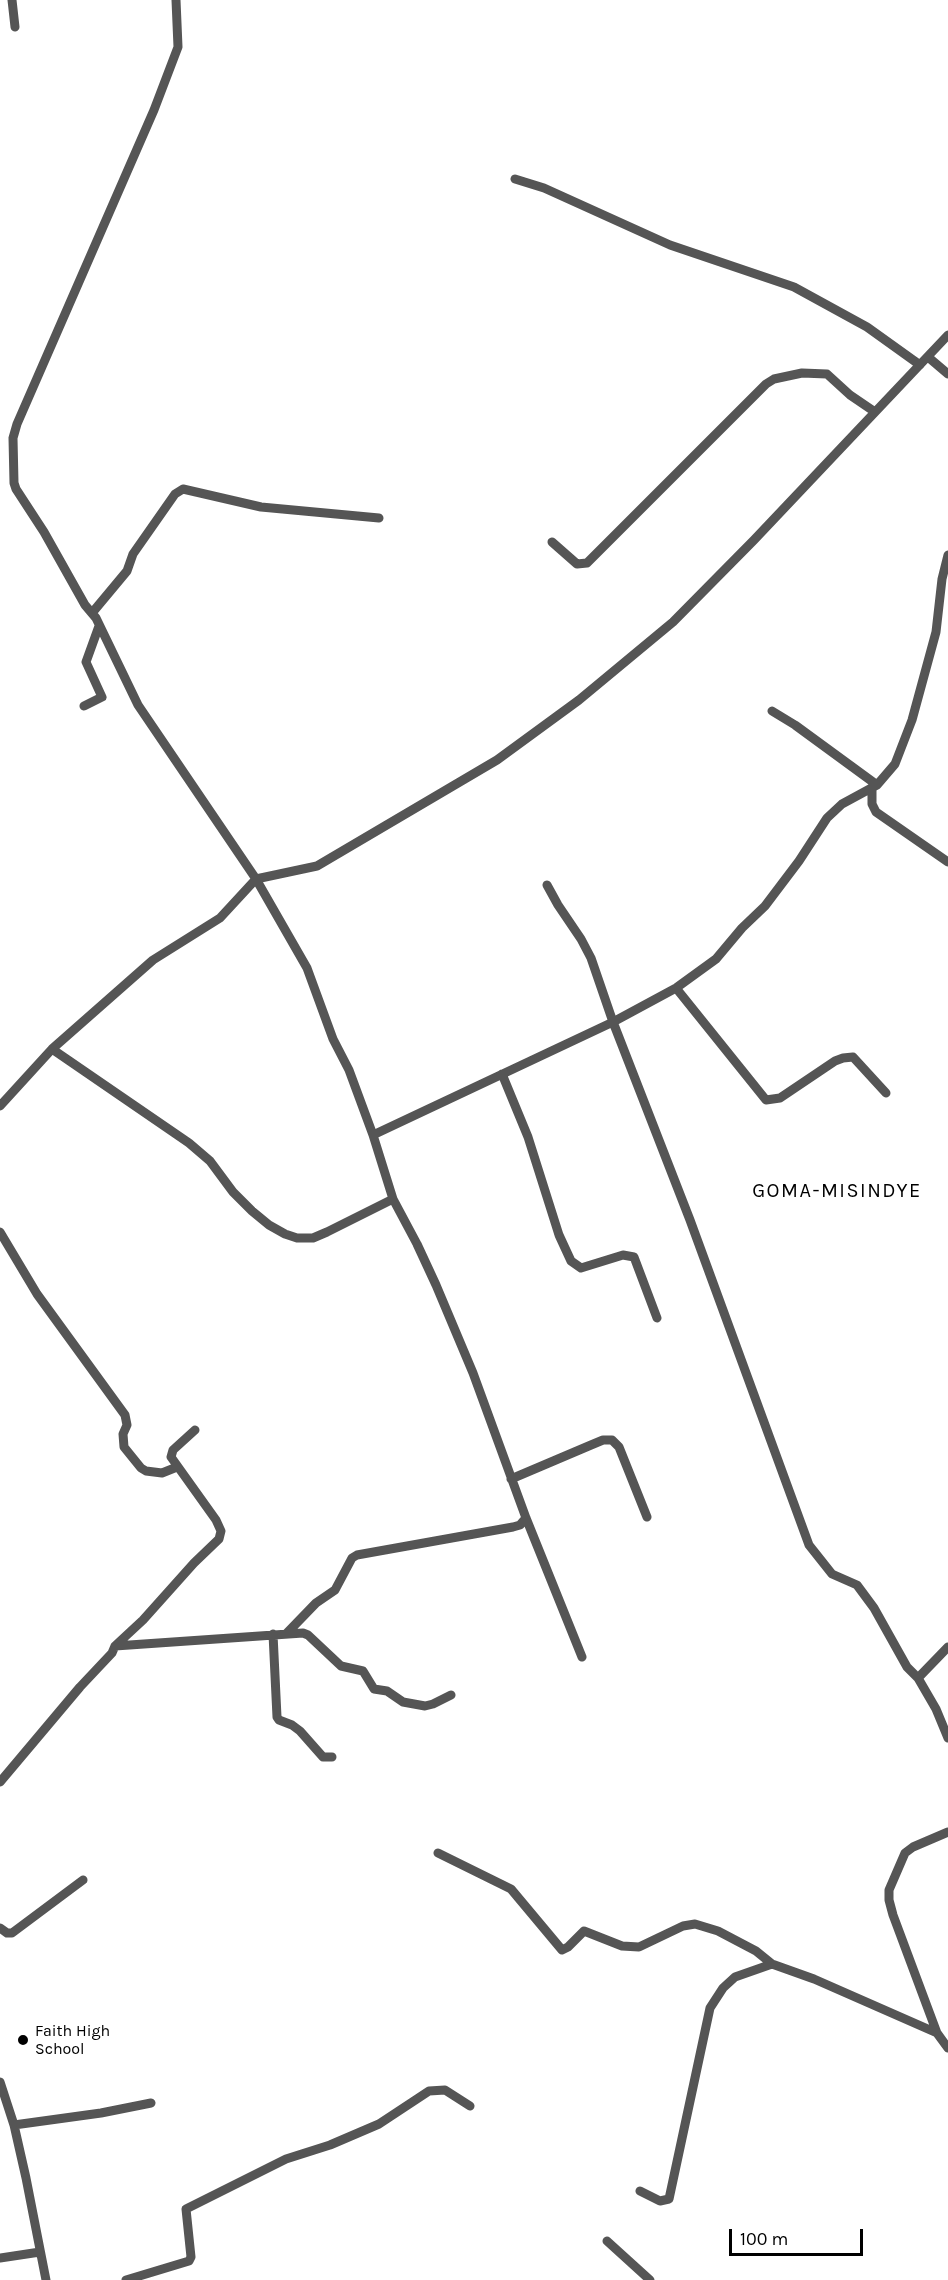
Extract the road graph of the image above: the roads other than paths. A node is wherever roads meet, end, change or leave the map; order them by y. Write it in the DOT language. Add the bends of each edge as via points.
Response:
graph roads {
  1 [pos="12,0"];
  2 [pos="176,0"];
  3 [pos="15,27"];
  4 [pos="515,179"];
  5 [pos="948,335"];
  6 [pos="928,357"];
  7 [pos="920,365"];
  8 [pos="948,374"];
  9 [pos="875,412"];
  10 [pos="379,518"];
  11 [pos="552,542"];
  12 [pos="948,555"];
  13 [pos="92,613"];
  14 [pos="99,626"];
  15 [pos="84,706"];
  16 [pos="772,711"];
  17 [pos="875,786"];
  18 [pos="948,862"];
  19 [pos="256,879"];
  20 [pos="547,885"];
  21 [pos="676,988"];
  22 [pos="613,1022"];
  23 [pos="51,1049"];
  24 [pos="502,1074"];
  25 [pos="886,1093"];
  26 [pos="0,1106"];
  27 [pos="373,1135"];
  28 [pos="393,1199"];
  29 [pos="0,1232"];
  30 [pos="657,1318"];
  31 [pos="195,1430"];
  32 [pos="177,1467"];
  33 [pos="511,1479"];
  34 [pos="646,1517"];
  35 [pos="525,1518"];
  36 [pos="286,1633"];
  37 [pos="273,1634"];
  38 [pos="115,1646"];
  39 [pos="948,1647"];
  40 [pos="582,1656"];
  41 [pos="918,1678"];
  42 [pos="451,1695"];
  43 [pos="948,1738"];
  44 [pos="332,1757"];
  45 [pos="0,1782"];
  46 [pos="948,1832"];
  47 [pos="438,1853"];
  48 [pos="83,1880"];
  49 [pos="0,1928"];
  50 [pos="771,1964"];
  51 [pos="937,2033"];
  52 [pos="948,2048"];
  53 [pos="0,2082"];
  54 [pos="151,2103"];
  55 [pos="470,2106"];
  56 [pos="14,2125"];
  57 [pos="640,2191"];
  58 [pos="607,2241"];
  59 [pos="40,2252"];
  60 [pos="0,2258"];
  61 [pos="46,2280"];
  62 [pos="126,2280"];
  63 [pos="650,2280"];
  1 -- 3 [label="street"];
  2 -- 13 [label="street" via="178,47 165,84 14,432 16,489"];
  4 -- 7 [label="street" via="544,188 670,245 794,287 867,327"];
  5 -- 6 [label="street"];
  6 -- 7 [label="street"];
  6 -- 8 [label="street"];
  7 -- 9 [label="street"];
  9 -- 11 [label="street" via="827,374 802,373 774,379 587,563 577,564"];
  9 -- 19 [label="street" via="673,622 555,718 497,760 316,866"];
  10 -- 13 [label="street" via="283,510 179,491 136,549 127,571"];
  12 -- 17 [label="street" via="936,632 912,720 895,764"];
  13 -- 14 [label="street"];
  14 -- 15 [label="street" via="86,662 102,697"];
  14 -- 19 [label="street" via="138,705"];
  16 -- 17 [label="street"];
  17 -- 18 [label="street" via="872,804 876,812"];
  17 -- 21 [label="street" via="826,818 765,906 716,959"];
  19 -- 23 [label="street" via="220,918 153,960"];
  19 -- 27 [label="street" via="307,968"];
  20 -- 22 [label="street" via="591,958"];
  21 -- 22 [label="street"];
  21 -- 25 [label="street" via="766,1100 780,1098 835,1061 853,1057"];
  22 -- 24 [label="street"];
  22 -- 41 [label="street" via="809,1545 832,1574 857,1585 907,1667"];
  23 -- 26 [label="street"];
  23 -- 28 [label="street" via="189,1143 210,1161 252,1211 285,1234 313,1238"];
  24 -- 27 [label="street"];
  24 -- 30 [label="street" via="571,1261 581,1268 623,1255 634,1257"];
  27 -- 28 [label="street"];
  28 -- 33 [label="street" via="436,1285"];
  29 -- 32 [label="street" via="37,1294 125,1415 124,1447 146,1471 162,1473"];
  31 -- 32 [label="street" via="173,1450 171,1456"];
  32 -- 38 [label="street" via="216,1520 221,1535"];
  33 -- 34 [label="street" via="591,1444 612,1440 619,1447"];
  33 -- 35 [label="street"];
  35 -- 36 [label="street" via="513,1527 357,1555 335,1590"];
  35 -- 40 [label="street"];
  36 -- 37 [label="street"];
  36 -- 42 [label="street" via="308,1635 341,1666 363,1671 374,1689 387,1691 404,1702 425,1706"];
  37 -- 38 [label="street"];
  37 -- 44 [label="street" via="277,1717 300,1731 323,1758"];
  38 -- 45 [label="street"];
  39 -- 41 [label="street"];
  41 -- 43 [label="street"];
  46 -- 51 [label="street" via="905,1853 889,1900"];
  47 -- 50 [label="street" via="511,1888 562,1950 584,1931 622,1946 639,1947 695,1924 756,1951"];
  48 -- 49 [label="street" via="12,1933"];
  50 -- 51 [label="street"];
  50 -- 57 [label="street" via="735,1977 715,1999 693,2080 669,2199 660,2201"];
  51 -- 52 [label="street"];
  53 -- 56 [label="street"];
  54 -- 56 [label="street"];
  55 -- 62 [label="street" via="445,2090 429,2091 379,2124 286,2159 186,2209 189,2261"];
  56 -- 59 [label="street"];
  58 -- 63 [label="street"];
  59 -- 60 [label="street"];
  59 -- 61 [label="street"];
}
